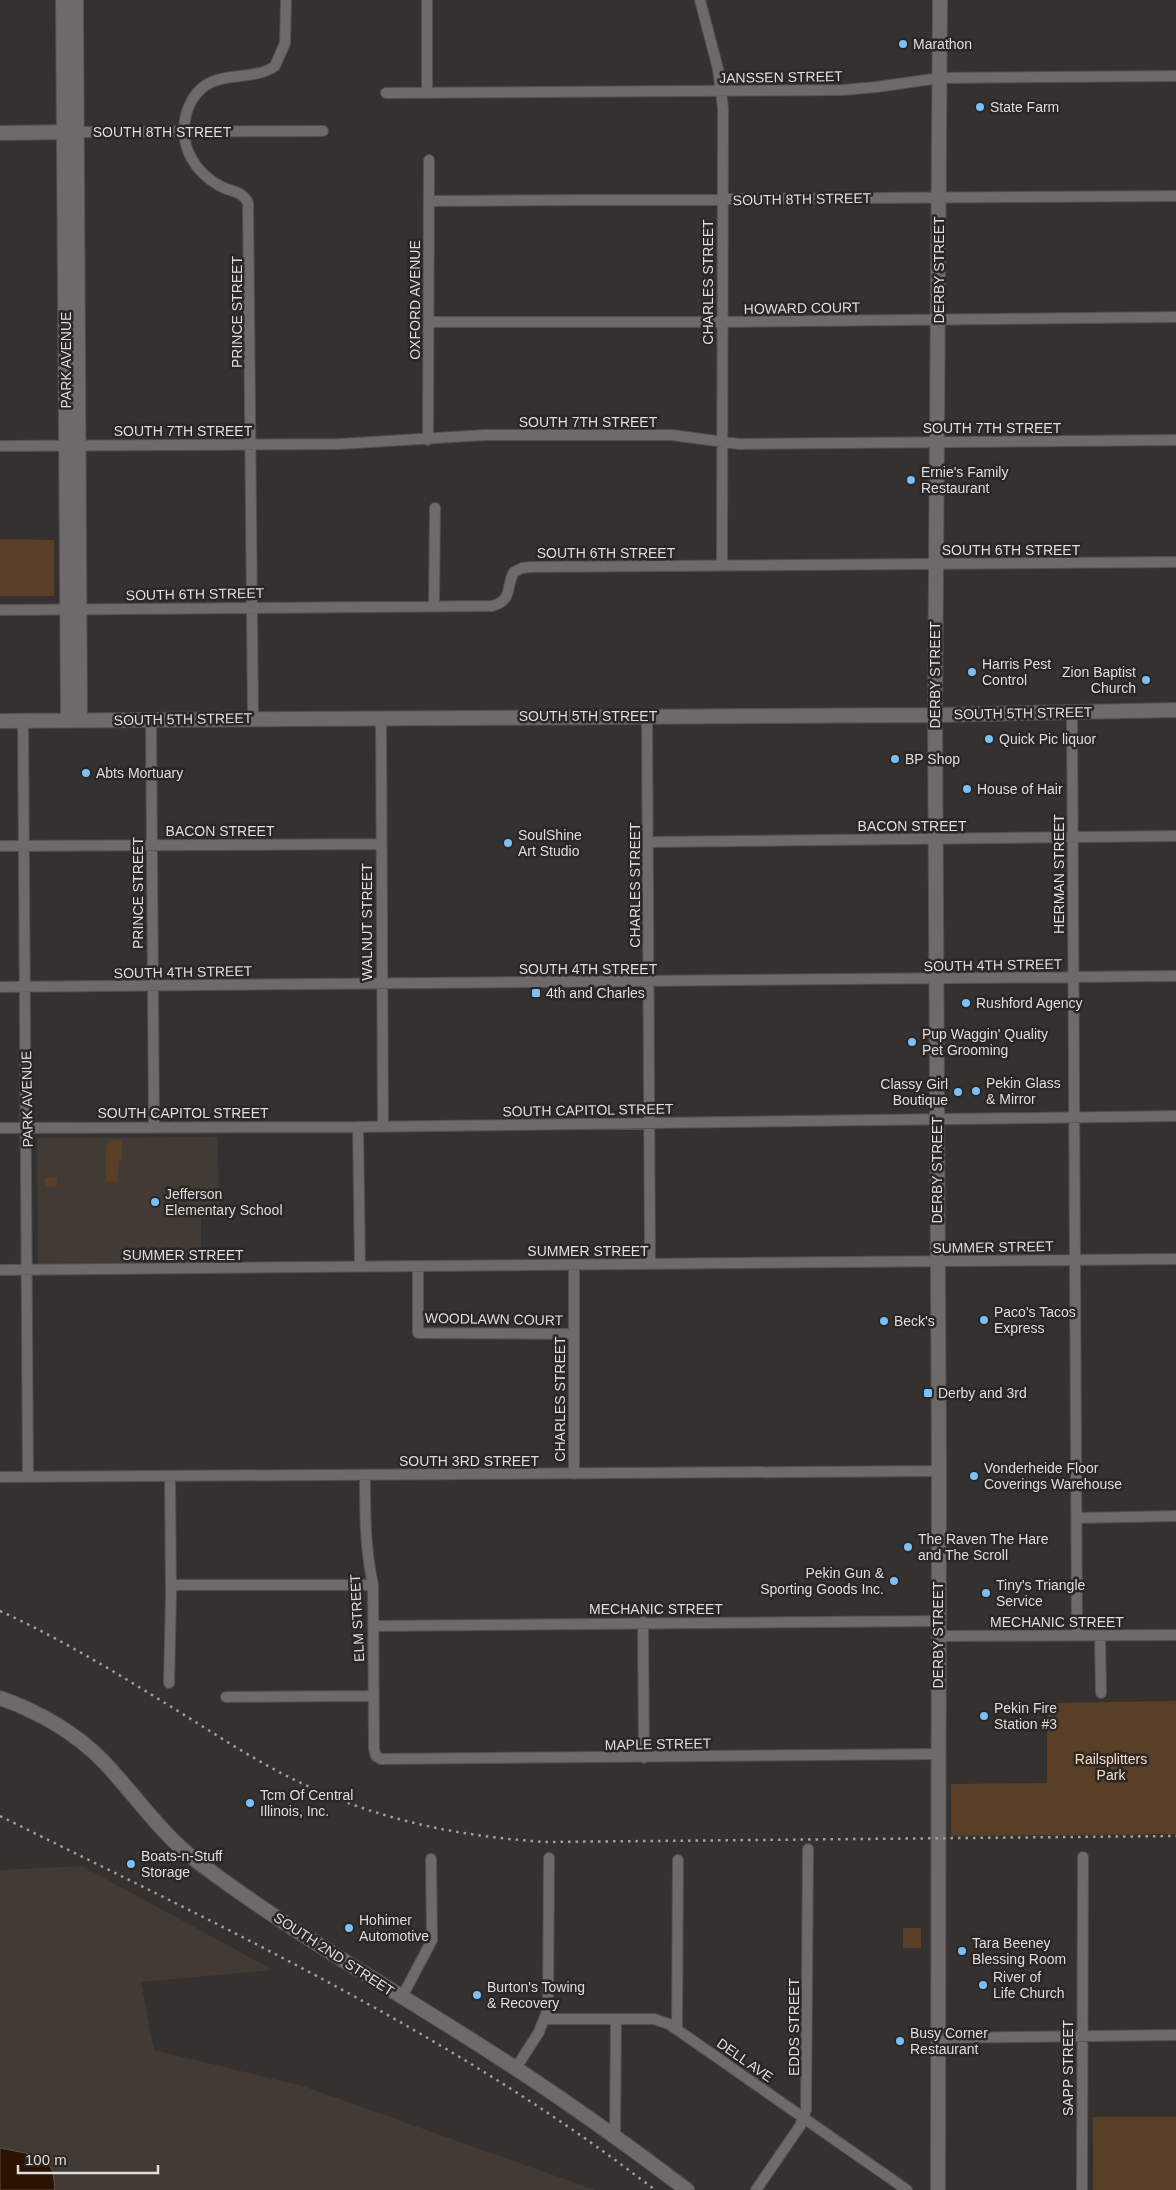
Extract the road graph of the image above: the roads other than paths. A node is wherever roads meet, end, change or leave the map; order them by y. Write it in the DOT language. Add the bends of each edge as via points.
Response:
graph roads {
  1 [pos="63,0"];
  2 [pos="76,0"];
  3 [pos="286,0"];
  4 [pos="427,0"];
  5 [pos="700,0"];
  6 [pos="940,0"];
  7 [pos="1176,76"];
  8 [pos="940,78"];
  9 [pos="722,92"];
  10 [pos="386,93"];
  11 [pos="427,93"];
  12 [pos="323,131"];
  13 [pos="70,132"];
  14 [pos="184,132"];
  15 [pos="0,133"];
  16 [pos="429,160"];
  17 [pos="1176,196"];
  18 [pos="939,197"];
  19 [pos="722,200"];
  20 [pos="429,201"];
  21 [pos="1176,317"];
  22 [pos="939,320"];
  23 [pos="429,322"];
  24 [pos="721,322"];
  25 [pos="428,440"];
  26 [pos="1176,440"];
  27 [pos="722,442"];
  28 [pos="937,442"];
  29 [pos="251,445"];
  30 [pos="0,446"];
  31 [pos="73,446"];
  32 [pos="435,508"];
  33 [pos="1176,562"];
  34 [pos="936,564"];
  35 [pos="722,566"];
  36 [pos="434,606"];
  37 [pos="253,607"];
  38 [pos="74,609"];
  39 [pos="0,610"];
  40 [pos="1176,710"];
  41 [pos="1072,712"];
  42 [pos="935,715"];
  43 [pos="647,716"];
  44 [pos="253,718"];
  45 [pos="381,718"];
  46 [pos="23,720"];
  47 [pos="74,720"];
  48 [pos="151,720"];
  49 [pos="0,721"];
  50 [pos="1176,836"];
  51 [pos="1072,838"];
  52 [pos="936,840"];
  53 [pos="649,842"];
  54 [pos="152,844"];
  55 [pos="381,844"];
  56 [pos="0,846"];
  57 [pos="24,846"];
  58 [pos="1176,976"];
  59 [pos="1072,977"];
  60 [pos="936,980"];
  61 [pos="648,982"];
  62 [pos="381,983"];
  63 [pos="152,986"];
  64 [pos="0,987"];
  65 [pos="25,987"];
  66 [pos="1176,1116"];
  67 [pos="936,1118"];
  68 [pos="1074,1118"];
  69 [pos="649,1123"];
  70 [pos="383,1126"];
  71 [pos="154,1127"];
  72 [pos="358,1127"];
  73 [pos="0,1128"];
  74 [pos="27,1128"];
  75 [pos="1076,1259"];
  76 [pos="1176,1260"];
  77 [pos="938,1262"];
  78 [pos="574,1264"];
  79 [pos="650,1264"];
  80 [pos="418,1266"];
  81 [pos="360,1267"];
  82 [pos="0,1270"];
  83 [pos="28,1270"];
  84 [pos="574,1334"];
  85 [pos="939,1471"];
  86 [pos="574,1474"];
  87 [pos="366,1476"];
  88 [pos="0,1477"];
  89 [pos="28,1477"];
  90 [pos="170,1477"];
  91 [pos="1176,1516"];
  92 [pos="1078,1518"];
  93 [pos="171,1585"];
  94 [pos="373,1585"];
  95 [pos="938,1621"];
  96 [pos="642,1622"];
  97 [pos="373,1626"];
  98 [pos="1078,1635"];
  99 [pos="1176,1635"];
  100 [pos="938,1636"];
  101 [pos="1100,1636"];
  102 [pos="170,1683"];
  103 [pos="1101,1693"];
  104 [pos="373,1696"];
  105 [pos="226,1697"];
  106 [pos="0,1698"];
  107 [pos="938,1754"];
  108 [pos="378,1758"];
  109 [pos="644,1758"];
  110 [pos="808,1849"];
  111 [pos="1083,1857"];
  112 [pos="549,1858"];
  113 [pos="431,1859"];
  114 [pos="678,1860"];
  115 [pos="402,1997"];
  116 [pos="546,2018"];
  117 [pos="616,2019"];
  118 [pos="677,2028"];
  119 [pos="1176,2035"];
  120 [pos="1082,2036"];
  121 [pos="938,2038"];
  122 [pos="516,2068"];
  123 [pos="804,2118"];
  124 [pos="615,2135"];
  125 [pos="687,2190"];
  126 [pos="756,2190"];
  127 [pos="907,2190"];
  128 [pos="938,2190"];
  129 [pos="1082,2190"];
  1 -- 13 [label="main road, PARK AVENUE"];
  2 -- 13 [label="main road, PARK AVENUE"];
  3 -- 14 [label="street, PRINCE STREET" via="285,43 275,66 262,72 225,78 202,89 187,109"];
  4 -- 11 [label="street"];
  5 -- 9 [label="street, CHARLES STREET"];
  6 -- 8 [label="main road, DERBY STREET"];
  7 -- 8 [label="street, JANSSEN STREET"];
  8 -- 9 [label="street, JANSSEN STREET" via="876,88"];
  8 -- 18 [label="main road, DERBY STREET"];
  9 -- 11 [label="street, JANSSEN STREET"];
  9 -- 19 [label="street, CHARLES STREET"];
  10 -- 11 [label="street, JANSSEN STREET"];
  12 -- 14 [label="street, SOUTH 8TH STREET"];
  13 -- 14 [label="street, SOUTH 8TH STREET"];
  13 -- 15 [label="main road, SOUTH 8TH STREET"];
  13 -- 31 [label="main road, PARK AVENUE"];
  14 -- 29 [label="street, PRINCE STREET" via="189,156 202,174 241,194 248,204"];
  16 -- 20 [label="street, OXFORD AVENUE"];
  17 -- 18 [label="street, SOUTH 8TH STREET"];
  18 -- 19 [label="street, SOUTH 8TH STREET"];
  18 -- 22 [label="main road, DERBY STREET"];
  19 -- 20 [label="street, SOUTH 8TH STREET"];
  19 -- 24 [label="street, CHARLES STREET"];
  20 -- 23 [label="street, OXFORD AVENUE"];
  21 -- 22 [label="street, HOWARD COURT"];
  22 -- 24 [label="street, HOWARD COURT"];
  22 -- 28 [label="main road, DERBY STREET"];
  23 -- 24 [label="street, HOWARD COURT"];
  23 -- 25 [label="street, OXFORD AVENUE"];
  24 -- 27 [label="street, CHARLES STREET"];
  25 -- 27 [label="street, SOUTH 7TH STREET" via="485,435 672,435"];
  25 -- 29 [label="street, SOUTH 7TH STREET"];
  26 -- 28 [label="street, SOUTH 7TH STREET"];
  27 -- 28 [label="street, SOUTH 7TH STREET"];
  27 -- 35 [label="street, CHARLES STREET"];
  28 -- 34 [label="main road, DERBY STREET"];
  29 -- 31 [label="street, SOUTH 7TH STREET"];
  29 -- 37 [label="street, PRINCE STREET"];
  30 -- 31 [label="street, SOUTH 7TH STREET"];
  31 -- 38 [label="main road, PARK AVENUE"];
  32 -- 36 [label="street"];
  33 -- 34 [label="street, SOUTH 6TH STREET"];
  34 -- 35 [label="street, SOUTH 6TH STREET"];
  34 -- 42 [label="main road, DERBY STREET"];
  35 -- 36 [label="street, SOUTH 6TH STREET" via="522,568 512,575 508,596 500,604"];
  36 -- 37 [label="street, SOUTH 6TH STREET"];
  37 -- 38 [label="street, SOUTH 6TH STREET"];
  37 -- 44 [label="street, PRINCE STREET"];
  38 -- 39 [label="street, SOUTH 6TH STREET"];
  38 -- 47 [label="main road, PARK AVENUE"];
  40 -- 41 [label="main road, SOUTH 5TH STREET"];
  41 -- 42 [label="main road, SOUTH 5TH STREET"];
  41 -- 51 [label="street, HERMAN STREET"];
  42 -- 43 [label="main road, SOUTH 5TH STREET"];
  42 -- 52 [label="main road, DERBY STREET"];
  43 -- 45 [label="main road, SOUTH 5TH STREET"];
  43 -- 53 [label="street, CHARLES STREET"];
  44 -- 45 [label="main road, SOUTH 5TH STREET"];
  44 -- 48 [label="main road, SOUTH 5TH STREET"];
  45 -- 55 [label="street, WALNUT STREET"];
  46 -- 47 [label="main road, SOUTH 5TH STREET"];
  46 -- 49 [label="main road, SOUTH 5TH STREET"];
  46 -- 57 [label="street, PARK AVENUE"];
  47 -- 48 [label="main road, SOUTH 5TH STREET"];
  48 -- 54 [label="street, PRINCE STREET"];
  50 -- 51 [label="street, BACON STREET"];
  51 -- 52 [label="street, BACON STREET"];
  51 -- 59 [label="street, HERMAN STREET"];
  52 -- 53 [label="street, BACON STREET"];
  52 -- 60 [label="main road, DERBY STREET"];
  53 -- 61 [label="street, CHARLES STREET"];
  54 -- 55 [label="street, BACON STREET"];
  54 -- 57 [label="street, BACON STREET"];
  54 -- 63 [label="street, PRINCE STREET"];
  55 -- 62 [label="street, WALNUT STREET"];
  56 -- 57 [label="street, BACON STREET"];
  57 -- 65 [label="street, PARK AVENUE"];
  58 -- 59 [label="street, SOUTH 4TH STREET"];
  59 -- 60 [label="street, SOUTH 4TH STREET"];
  59 -- 68 [label="street, HERMAN STREET"];
  60 -- 61 [label="street, SOUTH 4TH STREET"];
  60 -- 67 [label="main road, DERBY STREET"];
  61 -- 62 [label="street, SOUTH 4TH STREET"];
  61 -- 69 [label="street, CHARLES STREET"];
  62 -- 63 [label="street, SOUTH 4TH STREET"];
  62 -- 70 [label="street, WALNUT STREET"];
  63 -- 65 [label="street, SOUTH 4TH STREET"];
  63 -- 71 [label="street, PRINCE STREET"];
  64 -- 65 [label="street, SOUTH 4TH STREET"];
  65 -- 74 [label="street, PARK AVENUE"];
  66 -- 68 [label="street, SOUTH CAPITOL STREET"];
  67 -- 68 [label="street, SOUTH CAPITOL STREET"];
  67 -- 69 [label="street, SOUTH CAPITOL STREET"];
  67 -- 77 [label="main road, DERBY STREET"];
  68 -- 75 [label="street, HERMAN STREET"];
  69 -- 70 [label="street, SOUTH CAPITOL STREET"];
  69 -- 79 [label="street, CHARLES STREET"];
  70 -- 72 [label="street, SOUTH CAPITOL STREET"];
  71 -- 72 [label="street, SOUTH CAPITOL STREET"];
  71 -- 74 [label="street, SOUTH CAPITOL STREET"];
  72 -- 81 [label="street"];
  73 -- 74 [label="street, SOUTH CAPITOL STREET"];
  74 -- 83 [label="street, PARK AVENUE"];
  75 -- 76 [label="street, SUMMER STREET"];
  75 -- 77 [label="street, SUMMER STREET"];
  75 -- 92 [label="street, HERMAN STREET"];
  77 -- 79 [label="street, SUMMER STREET"];
  77 -- 85 [label="main road, DERBY STREET"];
  78 -- 79 [label="street, SUMMER STREET"];
  78 -- 80 [label="street, SUMMER STREET"];
  78 -- 84 [label="street, CHARLES STREET"];
  80 -- 81 [label="street, SUMMER STREET"];
  80 -- 84 [label="street, WOODLAWN COURT" via="418,1332"];
  81 -- 83 [label="street, SUMMER STREET"];
  82 -- 83 [label="street, SUMMER STREET"];
  83 -- 89 [label="street, PARK AVENUE"];
  84 -- 86 [label="street, CHARLES STREET"];
  85 -- 86 [label="street, SOUTH 3RD STREET"];
  85 -- 95 [label="main road, DERBY STREET"];
  86 -- 87 [label="street, SOUTH 3RD STREET"];
  87 -- 90 [label="street, SOUTH 3RD STREET"];
  87 -- 94 [label="street, ELM STREET" via="365,1531"];
  88 -- 89 [label="street, SOUTH 3RD STREET"];
  89 -- 90 [label="street, SOUTH 3RD STREET"];
  90 -- 93 [label="street"];
  91 -- 92 [label="street"];
  92 -- 98 [label="street, HERMAN STREET"];
  93 -- 94 [label="street"];
  93 -- 102 [label="street"];
  94 -- 97 [label="street, ELM STREET"];
  95 -- 96 [label="street, MECHANIC STREET"];
  95 -- 100 [label="main road, DERBY STREET"];
  96 -- 97 [label="street, MECHANIC STREET"];
  96 -- 109 [label="street"];
  97 -- 104 [label="street, ELM STREET"];
  98 -- 100 [label="street, MECHANIC STREET"];
  98 -- 101 [label="street, MECHANIC STREET"];
  99 -- 101 [label="street, MECHANIC STREET"];
  100 -- 107 [label="main road, DERBY STREET"];
  101 -- 103 [label="street"];
  104 -- 105 [label="street"];
  104 -- 108 [label="street, ELM STREET" via="374,1749"];
  106 -- 115 [label="main road, SOUTH 2ND STREET" via="27,1708 72,1734 103,1761 168,1836 197,1862 296,1931"];
  107 -- 109 [label="street, MAPLE STREET"];
  107 -- 121 [label="main road, DERBY STREET"];
  108 -- 109 [label="street, MAPLE STREET"];
  110 -- 123 [label="street, EDDS STREET" via="807,2086"];
  111 -- 120 [label="street, SAPP STREET"];
  112 -- 116 [label="street"];
  113 -- 115 [label="street" via="432,1940"];
  114 -- 118 [label="street"];
  115 -- 122 [label="main road, SOUTH 2ND STREET"];
  116 -- 117 [label="street, DELL AVE"];
  116 -- 122 [label="street"];
  117 -- 118 [label="street, DELL AVE" via="654,2019"];
  117 -- 124 [label="street"];
  118 -- 123 [label="street, DELL AVE"];
  119 -- 120 [label="street"];
  120 -- 121 [label="street"];
  120 -- 129 [label="street, SAPP STREET"];
  121 -- 128 [label="main road, DERBY STREET"];
  122 -- 124 [label="main road, SOUTH 2ND STREET"];
  123 -- 126 [label="street, EDDS STREET"];
  123 -- 127 [label="street, DELL AVE"];
  124 -- 125 [label="main road, SOUTH 2ND STREET"];
}
